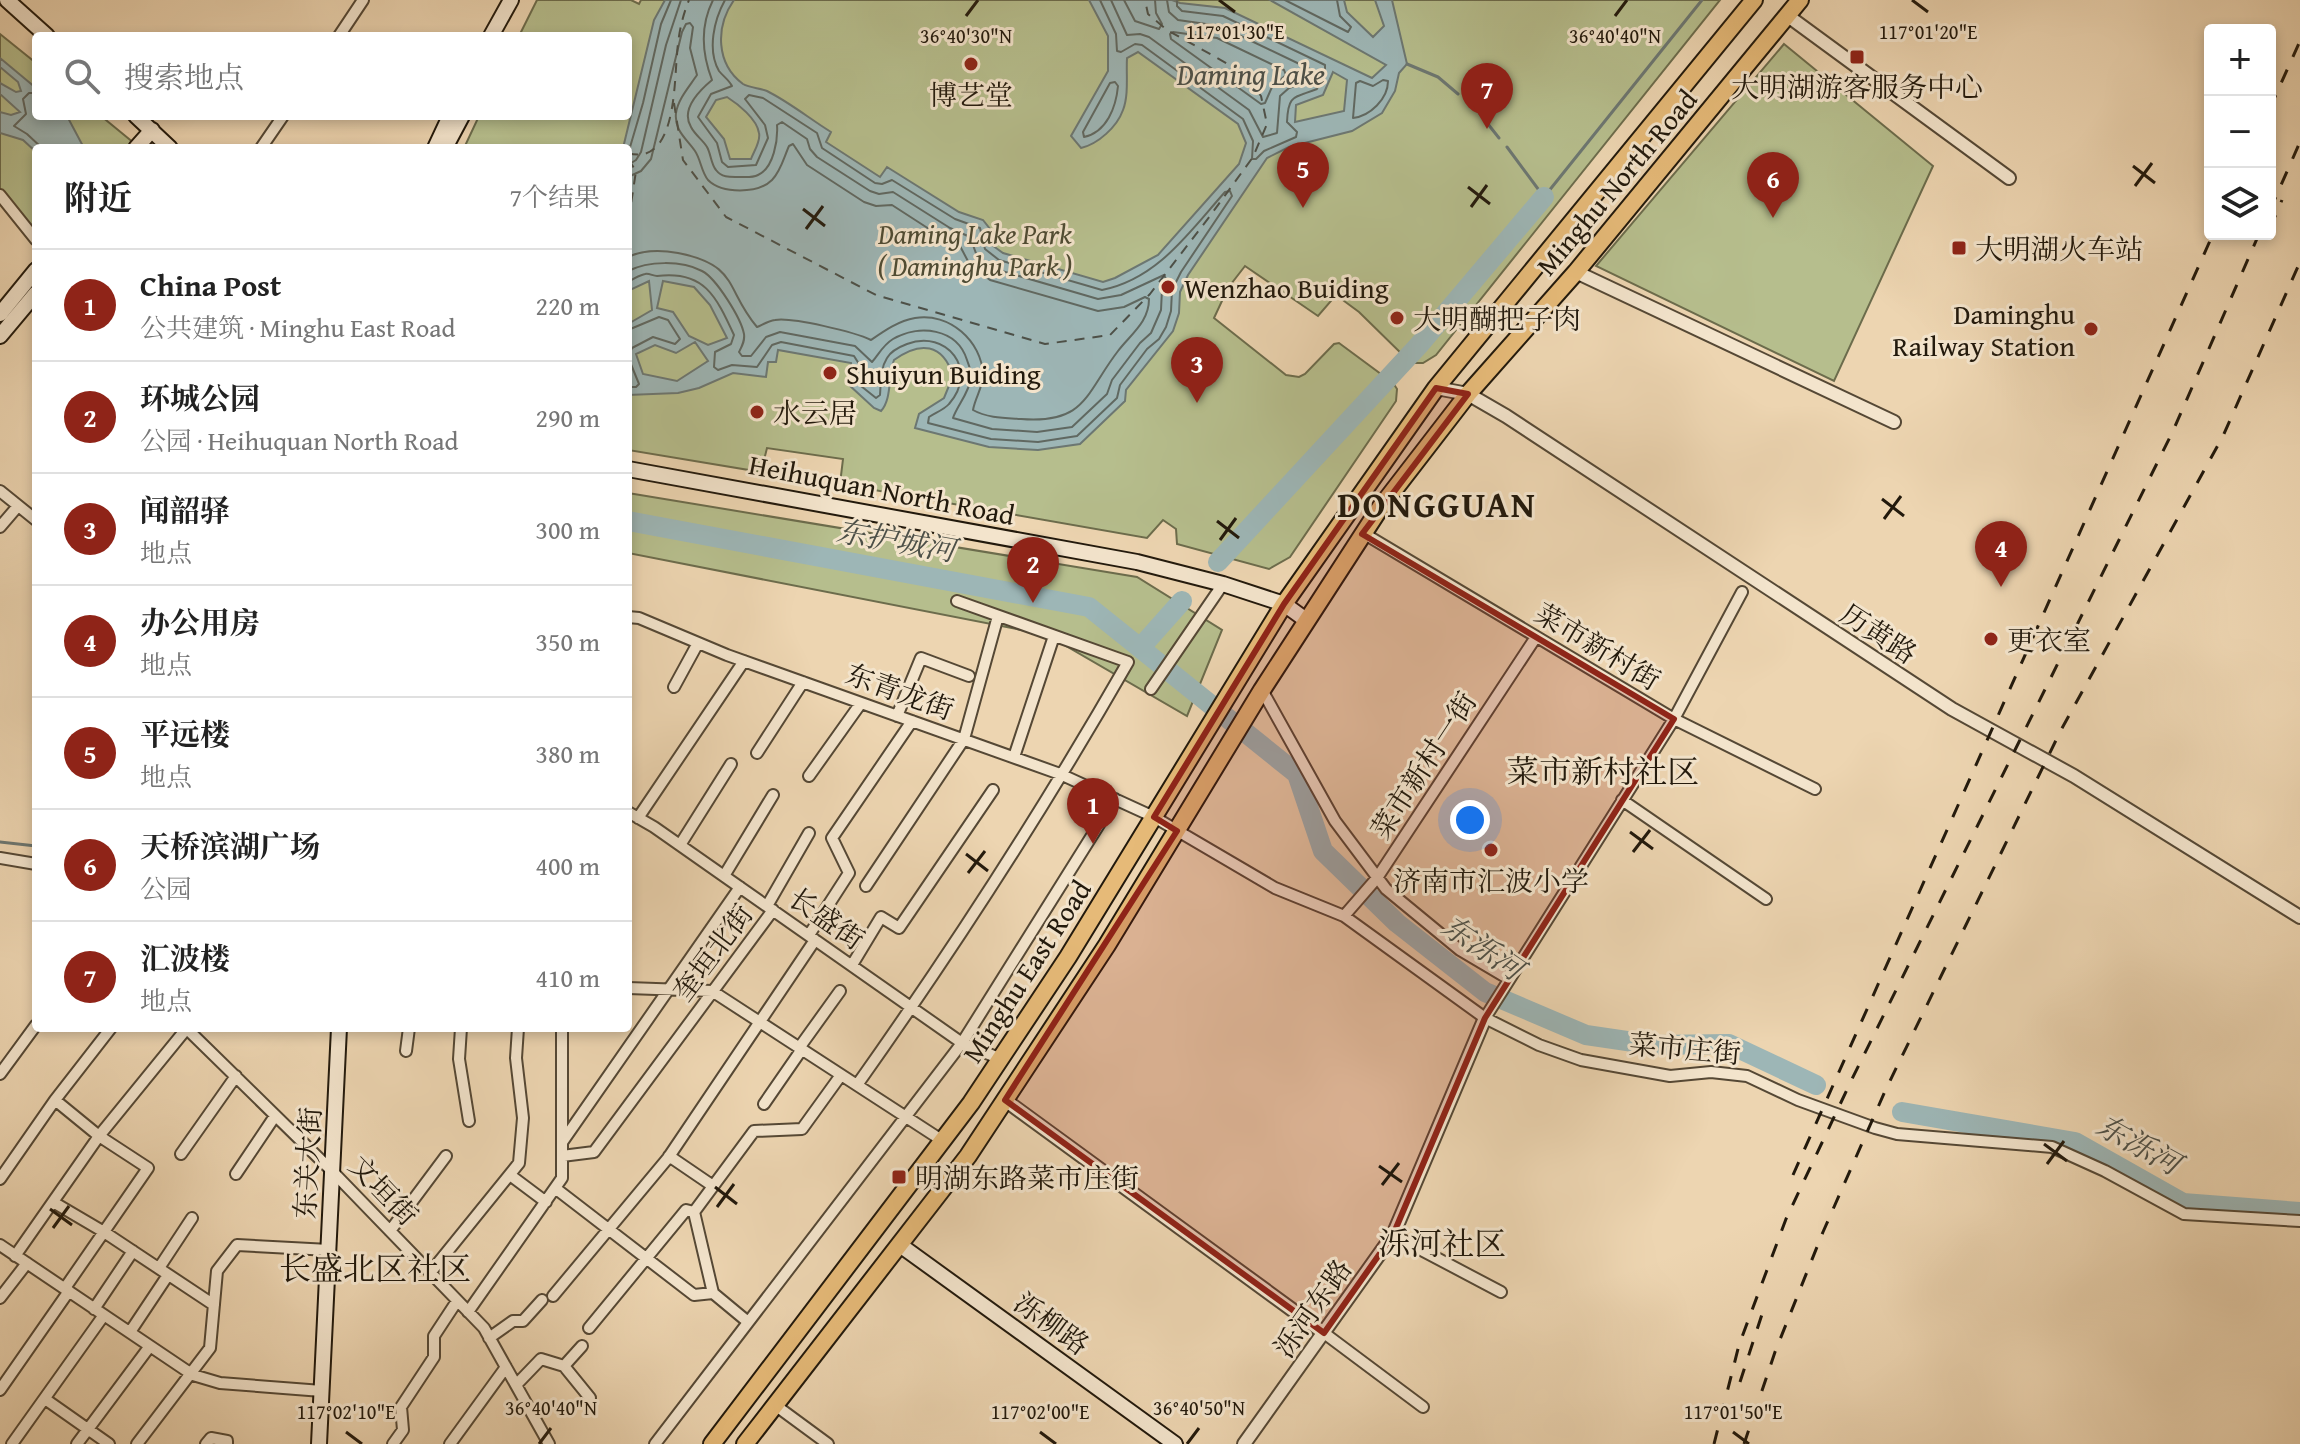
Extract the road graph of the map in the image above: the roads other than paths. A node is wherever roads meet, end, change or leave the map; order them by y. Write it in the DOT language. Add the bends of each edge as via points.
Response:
graph roads {
  1 [pos="7,0"];
  2 [pos="363,0"];
  3 [pos="511,0"];
  4 [pos="520,0"];
  5 [pos="1754,0"];
  6 [pos="1800,0"];
  7 [pos="1788,16"];
  8 [pos="43,32"];
  9 [pos="342,32"];
  10 [pos="493,32"];
  11 [pos="504,32"];
  12 [pos="140,120"];
  13 [pos="280,120"];
  14 [pos="448,120"];
  15 [pos="460,120"];
  16 [pos="158,141"];
  17 [pos="264,144"];
  18 [pos="437,144"];
  19 [pos="447,144"];
  20 [pos="2009,178"];
  21 [pos="0,195"];
  22 [pos="32,235"];
  23 [pos="1576,272"];
  24 [pos="32,275"];
  25 [pos="32,298"];
  26 [pos="0,314"];
  27 [pos="0,336"];
  28 [pos="1436,388"];
  29 [pos="1468,394"];
  30 [pos="1894,422"];
  31 [pos="632,470"];
  32 [pos="0,491"];
  33 [pos="18,506"];
  34 [pos="32,517"];
  35 [pos="0,527"];
  36 [pos="1363,533"];
  37 [pos="1223,584"];
  38 [pos="1742,592"];
  39 [pos="957,601"];
  40 [pos="1284,604"];
  41 [pos="998,616"];
  42 [pos="632,617"];
  43 [pos="1306,620"];
  44 [pos="1054,636"];
  45 [pos="1536,637"];
  46 [pos="698,643"];
  47 [pos="744,661"];
  48 [pos="969,676"];
  49 [pos="803,682"];
  50 [pos="674,687"];
  51 [pos="1151,689"];
  52 [pos="1262,691"];
  53 [pos="861,703"];
  54 [pos="897,716"];
  55 [pos="1674,719"];
  56 [pos="912,721"];
  57 [pos="964,739"];
  58 [pos="757,753"];
  59 [pos="1014,757"];
  60 [pos="731,764"];
  61 [pos="1063,775"];
  62 [pos="809,776"];
  63 [pos="1815,789"];
  64 [pos="993,790"];
  65 [pos="773,795"];
  66 [pos="1115,799"];
  67 [pos="1622,800"];
  68 [pos="633,815"];
  69 [pos="1154,817"];
  70 [pos="1177,831"];
  71 [pos="809,833"];
  72 [pos="680,845"];
  73 [pos="0,858"];
  74 [pos="32,863"];
  75 [pos="724,876"];
  76 [pos="1375,880"];
  77 [pos="866,886"];
  78 [pos="740,887"];
  79 [pos="1766,899"];
  80 [pos="770,908"];
  81 [pos="1348,912"];
  82 [pos="2300,917"];
  83 [pos="812,937"];
  84 [pos="852,965"];
  85 [pos="1509,979"];
  86 [pos="632,988"];
  87 [pos="669,989"];
  88 [pos="712,991"];
  89 [pos="840,991"];
  90 [pos="912,1007"];
  91 [pos="1485,1018"];
  92 [pos="760,1022"];
  93 [pos="32,1030"];
  94 [pos="108,1032"];
  95 [pos="183,1032"];
  96 [pos="190,1032"];
  97 [pos="339,1032"];
  98 [pos="408,1032"];
  99 [pos="461,1032"];
  100 [pos="518,1032"];
  101 [pos="562,1032"];
  102 [pos="962,1043"];
  103 [pos="801,1048"];
  104 [pos="406,1051"];
  105 [pos="1001,1059"];
  106 [pos="0,1074"];
  107 [pos="841,1075"];
  108 [pos="236,1076"];
  109 [pos="857,1085"];
  110 [pos="55,1100"];
  111 [pos="1005,1100"];
  112 [pos="764,1104"];
  113 [pos="275,1116"];
  114 [pos="906,1117"];
  115 [pos="469,1121"];
  116 [pos="99,1136"];
  117 [pos="943,1141"];
  118 [pos="562,1142"];
  119 [pos="181,1154"];
  120 [pos="446,1156"];
  121 [pos="562,1156"];
  122 [pos="669,1156"];
  123 [pos="332,1171"];
  124 [pos="236,1174"];
  125 [pos="510,1175"];
  126 [pos="0,1179"];
  127 [pos="713,1186"];
  128 [pos="555,1188"];
  129 [pos="53,1202"];
  130 [pos="546,1202"];
  131 [pos="694,1212"];
  132 [pos="192,1218"];
  133 [pos="2300,1221"];
  134 [pos="609,1229"];
  135 [pos="390,1231"];
  136 [pos="104,1232"];
  137 [pos="1393,1235"];
  138 [pos="0,1245"];
  139 [pos="900,1245"];
  140 [pos="329,1250"];
  141 [pos="133,1251"];
  142 [pos="15,1256"];
  143 [pos="646,1257"];
  144 [pos="27,1263"];
  145 [pos="163,1271"];
  146 [pos="430,1273"];
  147 [pos="67,1289"];
  148 [pos="1501,1292"];
  149 [pos="713,1293"];
  150 [pos="0,1298"];
  151 [pos="457,1301"];
  152 [pos="214,1305"];
  153 [pos="94,1309"];
  154 [pos="468,1312"];
  155 [pos="104,1315"];
  156 [pos="748,1322"];
  157 [pos="589,1328"];
  158 [pos="130,1332"];
  159 [pos="1324,1333"];
  160 [pos="489,1338"];
  161 [pos="150,1346"];
  162 [pos="582,1346"];
  163 [pos="564,1366"];
  164 [pos="506,1367"];
  165 [pos="189,1373"];
  166 [pos="516,1385"];
  167 [pos="0,1390"];
  168 [pos="322,1391"];
  169 [pos="590,1398"];
  170 [pos="45,1399"];
  171 [pos="775,1405"];
  172 [pos="1423,1407"];
  173 [pos="89,1429"];
  174 [pos="12,1444"];
  175 [pos="77,1444"];
  176 [pos="109,1444"];
  177 [pos="137,1444"];
  178 [pos="206,1444"];
  179 [pos="227,1444"];
  180 [pos="319,1444"];
  181 [pos="393,1444"];
  182 [pos="450,1444"];
  183 [pos="549,1444"];
  184 [pos="655,1444"];
  185 [pos="712,1444"];
  186 [pos="745,1444"];
  187 [pos="828,1444"];
  188 [pos="1175,1444"];
  189 [pos="1244,1444"];
  1 -- 8 [label="main road"];
  2 -- 9 [label="street"];
  3 -- 10 [label="main road"];
  4 -- 11 [label="main road"];
  5 -- 28 [label="main road, Minghu North Road"];
  6 -- 7 [label="main road, Minghu North Road"];
  7 -- 20 [label="street"];
  7 -- 23 [label="main road, Minghu North Road"];
  12 -- 16 [label="main road"];
  13 -- 17 [label="street"];
  14 -- 18 [label="main road"];
  15 -- 19 [label="main road"];
  21 -- 22 [label="street"];
  23 -- 29 [label="main road, Minghu North Road"];
  23 -- 30 [label="street"];
  24 -- 26 [label="main road"];
  25 -- 27 [label="main road"];
  28 -- 29 [label="street, 历黄路"];
  28 -- 40 [label="main road, Minghu East Road"];
  29 -- 36 [label="main road, Minghu East Road"];
  29 -- 82 [label="street, 历黄路" via="1952,709 2074,776"];
  31 -- 37 [label="main road, Heihuquan North Road" via="1137,562"];
  32 -- 33 [label="street"];
  33 -- 34 [label="street"];
  33 -- 35 [label="street"];
  36 -- 43 [label="main road, Minghu East Road"];
  36 -- 45 [label="street, 菜市新村街"];
  37 -- 40 [label="main road, Heihuquan North Road"];
  37 -- 51 [label="street"];
  38 -- 55 [label="street"];
  39 -- 41 [label="street"];
  40 -- 43 [label="main road, Heihuquan North Road"];
  40 -- 69 [label="main road, Minghu East Road"];
  41 -- 44 [label="street"];
  41 -- 57 [label="street"];
  42 -- 46 [label="street, 东青龙街"];
  43 -- 52 [label="main road, Minghu East Road"];
  44 -- 59 [label="street"];
  44 -- 61 [label="street" via="1128,662"];
  45 -- 55 [label="street, 菜市新村街"];
  45 -- 76 [label="street, 菜市新村一街"];
  46 -- 47 [label="street, 东青龙街"];
  46 -- 50 [label="street"];
  47 -- 49 [label="street, 东青龙街"];
  47 -- 68 [label="street"];
  48 -- 54 [label="street" via="921,658"];
  49 -- 53 [label="street, 东青龙街"];
  49 -- 58 [label="street"];
  52 -- 70 [label="main road, Minghu East Road"];
  52 -- 76 [label="street" via="1335,821"];
  53 -- 54 [label="street, 东青龙街"];
  53 -- 62 [label="street"];
  54 -- 56 [label="street, 东青龙街"];
  55 -- 63 [label="street, 菜市新村街"];
  55 -- 67 [label="street"];
  56 -- 57 [label="street, 东青龙街"];
  56 -- 83 [label="street" via="832,838 849,873"];
  57 -- 59 [label="street, 东青龙街"];
  57 -- 77 [label="street"];
  59 -- 61 [label="street, 东青龙街"];
  60 -- 72 [label="street"];
  61 -- 66 [label="street, 东青龙街"];
  61 -- 90 [label="street"];
  64 -- 84 [label="street" via="899,928 881,917"];
  65 -- 75 [label="street"];
  66 -- 69 [label="street, 东青龙街"];
  66 -- 102 [label="street"];
  67 -- 79 [label="street"];
  67 -- 85 [label="street"];
  68 -- 72 [label="street, 长盛街"];
  69 -- 70 [label="street, 菜市庄街"];
  69 -- 105 [label="main road, Minghu East Road"];
  70 -- 81 [label="street, 菜市庄街" via="1275,888"];
  70 -- 111 [label="main road, Minghu East Road"];
  71 -- 80 [label="street, 奎垣北街"];
  72 -- 75 [label="street, 长盛街"];
  73 -- 74 [label="street"];
  75 -- 78 [label="street, 长盛街"];
  76 -- 81 [label="street, 菜市新村一街"];
  76 -- 85 [label="street" via="1460,950"];
  78 -- 80 [label="street, 长盛街"];
  78 -- 87 [label="street"];
  80 -- 83 [label="street, 长盛街"];
  80 -- 88 [label="street, 奎垣北街"];
  81 -- 91 [label="street, 菜市庄街"];
  83 -- 84 [label="street, 长盛街"];
  83 -- 92 [label="street"];
  84 -- 90 [label="street, 长盛街"];
  85 -- 91 [label="street"];
  86 -- 87 [label="street"];
  87 -- 88 [label="street"];
  87 -- 118 [label="street"];
  88 -- 92 [label="street"];
  88 -- 121 [label="street, 奎垣北街" via="594,1152"];
  89 -- 103 [label="street"];
  90 -- 102 [label="street, 长盛街"];
  90 -- 109 [label="street"];
  91 -- 133 [label="street, 菜市庄街" via="1581,1060 1670,1076 1747,1076 1897,1134 2052,1147 2184,1214"];
  91 -- 137 [label="street, 泺河东路"];
  92 -- 103 [label="street"];
  92 -- 122 [label="street"];
  93 -- 106 [label="street"];
  94 -- 110 [label="street"];
  95 -- 116 [label="street"];
  96 -- 108 [label="street, 文垣街"];
  97 -- 123 [label="main road, 东关大街"];
  98 -- 104 [label="street"];
  99 -- 115 [label="street" via="459,1059"];
  100 -- 125 [label="street" via="523,1118 519,1163"];
  101 -- 118 [label="street"];
  102 -- 105 [label="street, 长盛街"];
  102 -- 114 [label="street"];
  103 -- 107 [label="street"];
  103 -- 112 [label="street"];
  105 -- 117 [label="main road, Minghu East Road"];
  107 -- 109 [label="street"];
  107 -- 127 [label="street" via="802,1129 754,1131"];
  108 -- 113 [label="street, 文垣街"];
  108 -- 119 [label="street"];
  109 -- 114 [label="street"];
  110 -- 116 [label="street"];
  110 -- 126 [label="street"];
  111 -- 139 [label="main road, Minghu East Road"];
  111 -- 159 [label="street"];
  113 -- 123 [label="street, 文垣街"];
  113 -- 124 [label="street"];
  114 -- 117 [label="street"];
  114 -- 156 [label="street"];
  116 -- 129 [label="street"];
  116 -- 136 [label="street" via="148,1168"];
  117 -- 185 [label="main road, Minghu East Road"];
  118 -- 121 [label="street"];
  120 -- 135 [label="street"];
  121 -- 128 [label="street" via="562,1178"];
  122 -- 127 [label="street"];
  122 -- 134 [label="street"];
  123 -- 135 [label="street, 文垣街"];
  123 -- 140 [label="main road, 东关大街"];
  125 -- 130 [label="street"];
  125 -- 146 [label="street"];
  127 -- 131 [label="street"];
  128 -- 130 [label="street"];
  128 -- 134 [label="street"];
  129 -- 136 [label="street"];
  129 -- 142 [label="street"];
  130 -- 154 [label="street"];
  131 -- 143 [label="street" via="686,1210"];
  131 -- 149 [label="street"];
  132 -- 145 [label="street"];
  134 -- 143 [label="street"];
  134 -- 160 [label="street" via="523,1321 513,1321"];
  135 -- 146 [label="street, 文垣街"];
  136 -- 141 [label="street"];
  136 -- 147 [label="street"];
  137 -- 148 [label="street"];
  137 -- 159 [label="street, 泺河东路"];
  138 -- 142 [label="street"];
  139 -- 171 [label="main road, Minghu East Road"];
  139 -- 188 [label="main road, 泺柳路"];
  140 -- 152 [label="street" via="237,1245 217,1271"];
  140 -- 168 [label="main road, 东关大街"];
  141 -- 145 [label="street"];
  141 -- 153 [label="street"];
  142 -- 144 [label="street"];
  143 -- 149 [label="street" via="694,1295"];
  143 -- 157 [label="street"];
  144 -- 147 [label="street"];
  144 -- 150 [label="street"];
  145 -- 152 [label="street"];
  145 -- 158 [label="street"];
  146 -- 151 [label="street, 文垣街"];
  147 -- 153 [label="street"];
  147 -- 167 [label="street"];
  149 -- 156 [label="street"];
  151 -- 154 [label="street, 文垣街"];
  151 -- 181 [label="street" via="434,1336 434,1357 401,1407 403,1430"];
  152 -- 165 [label="street" via="210,1348"];
  153 -- 155 [label="street"];
  154 -- 160 [label="street, 文垣街"];
  155 -- 158 [label="street"];
  155 -- 170 [label="street"];
  156 -- 184 [label="street"];
  158 -- 161 [label="street"];
  159 -- 172 [label="street"];
  159 -- 189 [label="street, 泺河东路"];
  160 -- 164 [label="street, 文垣街"];
  161 -- 165 [label="street"];
  161 -- 173 [label="street"];
  162 -- 163 [label="street"];
  163 -- 166 [label="street" via="541,1359"];
  163 -- 169 [label="street"];
  164 -- 166 [label="street, 文垣街"];
  164 -- 182 [label="street"];
  165 -- 168 [label="street" via="220,1383"];
  165 -- 177 [label="street"];
  166 -- 183 [label="street, 文垣街"];
  168 -- 180 [label="main road, 东关大街"];
  170 -- 173 [label="street"];
  170 -- 174 [label="street"];
  171 -- 186 [label="main road, Minghu East Road"];
  171 -- 187 [label="street"];
  173 -- 175 [label="street"];
  173 -- 176 [label="street"];
  178 -- 179 [label="street" via="211,1438"];
}
